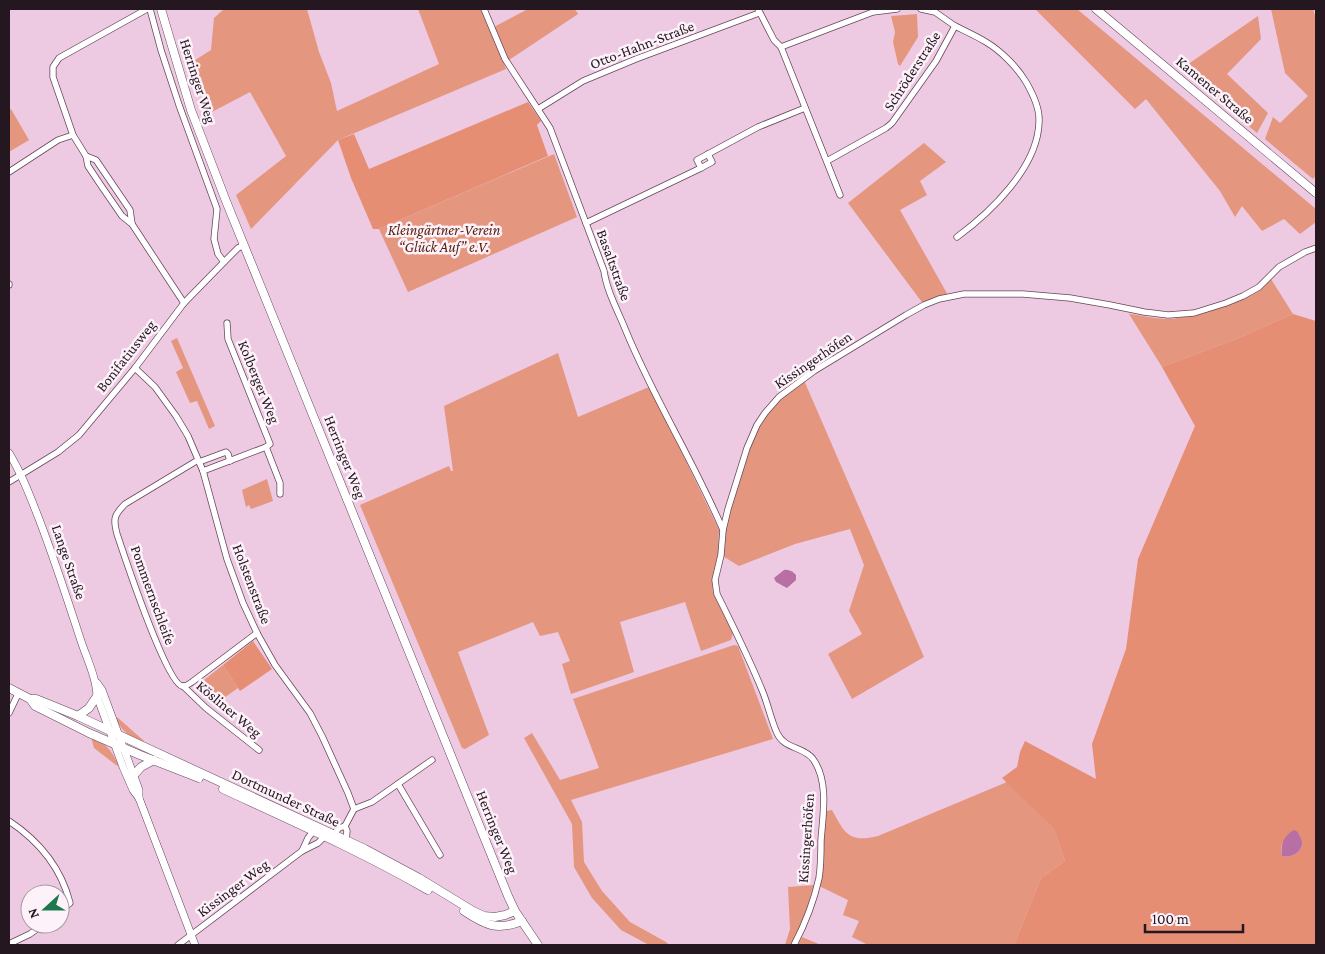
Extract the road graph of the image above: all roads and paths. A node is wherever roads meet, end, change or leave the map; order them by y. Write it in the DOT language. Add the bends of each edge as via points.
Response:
graph roads {
  1 [pos="148,9"];
  2 [pos="161,9"];
  3 [pos="484,9"];
  4 [pos="897,9"];
  5 [pos="921,9"];
  6 [pos="1096,9"];
  7 [pos="759,11"];
  8 [pos="955,26"];
  9 [pos="781,47"];
  10 [pos="805,108"];
  11 [pos="538,109"];
  12 [pos="73,135"];
  13 [pos="708,154"];
  14 [pos="86,156"];
  15 [pos="827,161"];
  16 [pos="701,168"];
  17 [pos="9,172"];
  18 [pos="1316,193"];
  19 [pos="840,195"];
  20 [pos="586,223"];
  21 [pos="132,224"];
  22 [pos="957,237"];
  23 [pos="244,245"];
  24 [pos="1316,248"];
  25 [pos="224,262"];
  26 [pos="184,303"];
  27 [pos="227,323"];
  28 [pos="135,368"];
  29 [pos="266,447"];
  30 [pos="9,454"];
  31 [pos="199,461"];
  32 [pos="230,461"];
  33 [pos="203,471"];
  34 [pos="21,474"];
  35 [pos="9,482"];
  36 [pos="280,494"];
  37 [pos="723,530"];
  38 [pos="257,633"];
  39 [pos="96,683"];
  40 [pos="183,686"];
  41 [pos="9,688"];
  42 [pos="18,694"];
  43 [pos="97,696"];
  44 [pos="30,699"];
  45 [pos="9,712"];
  46 [pos="78,716"];
  47 [pos="110,731"];
  48 [pos="119,735"];
  49 [pos="115,744"];
  50 [pos="124,748"];
  51 [pos="259,750"];
  52 [pos="154,760"];
  53 [pos="432,760"];
  54 [pos="134,775"];
  55 [pos="398,784"];
  56 [pos="139,798"];
  57 [pos="354,809"];
  58 [pos="9,821"];
  59 [pos="345,826"];
  60 [pos="315,829"];
  61 [pos="329,834"];
  62 [pos="346,841"];
  63 [pos="302,850"];
  64 [pos="440,855"];
  65 [pos="63,884"];
  66 [pos="515,910"];
  67 [pos="522,921"];
  68 [pos="30,934"];
  69 [pos="192,936"];
  70 [pos="9,944"];
  71 [pos="178,945"];
  72 [pos="195,945"];
  73 [pos="538,945"];
  74 [pos="794,945"];
  1 -- 12 [label="street" via="55,63 53,77"];
  1 -- 25 [label="street, Herringer Weg" via="217,209 214,239"];
  2 -- 23 [label="main road, Herringer Weg" via="192,110"];
  3 -- 11 [label="street, Basaltstraße" via="505,59"];
  4 -- 9 [label="street" via="873,12"];
  5 -- 8 [label="street, Schröderstraße" via="935,12"];
  6 -- 18 [label="main road, Kamener Straße"];
  7 -- 9 [label="street"];
  7 -- 11 [label="street, Otto-Hahn-Straße" via="583,81"];
  8 -- 15 [label="street, Schröderstraße" via="936,61 892,123"];
  8 -- 22 [label="street" via="987,42 1014,65 1032,92 1040,121 1032,153 1010,188"];
  9 -- 10 [label="street"];
  10 -- 13 [label="street" via="758,127"];
  10 -- 15 [label="street"];
  11 -- 20 [label="street, Basaltstraße" via="550,128"];
  12 -- 14 [label="street"];
  12 -- 17 [label="street" via="58,140"];
  13 -- 16 [label="street" via="697,160"];
  13 -- 16 [label="street" via="712,162"];
  14 -- 21 [label="street" via="92,173 122,216"];
  14 -- 21 [label="street" via="96,160 130,210"];
  15 -- 19 [label="street"];
  16 -- 20 [label="street"];
  20 -- 37 [label="street, Basaltstraße" via="631,343"];
  21 -- 26 [label="street"];
  23 -- 25 [label="street, Bonifatiusweg"];
  23 -- 66 [label="main road, Herringer Weg"];
  24 -- 37 [label="street, Kissingerhöfen" via="1279,267 1260,287 1194,313 1168,315 1024,294 964,294 924,305 814,371 772,404 757,425 747,448"];
  25 -- 26 [label="street, Bonifatiusweg"];
  26 -- 28 [label="street, Bonifatiusweg"];
  27 -- 29 [label="street, Kolberger Weg" via="228,339 270,444"];
  28 -- 31 [label="street, Holstenstraße" via="176,416"];
  28 -- 34 [label="street, Bonifatiusweg" via="79,435"];
  29 -- 32 [label="street, Kolberger Weg"];
  29 -- 36 [label="street, Kolberger Weg" via="280,483"];
  30 -- 34 [label="street, Lange Straße"];
  31 -- 32 [label="street" via="226,452"];
  31 -- 33 [label="street, Holstenstraße"];
  31 -- 40 [label="street, Pommernschleife" via="124,504 117,512 114,524 154,637 171,674"];
  32 -- 33 [label="street, Kolberger Weg"];
  33 -- 38 [label="street, Holstenstraße" via="232,574"];
  34 -- 35 [label="street, Bonifatiusweg"];
  34 -- 39 [label="street, Lange Straße" via="61,577"];
  37 -- 74 [label="street, Kissingerhöfen" via="715,580 717,594 764,692 776,732 786,744 812,758 823,785 819,876 805,923"];
  38 -- 40 [label="street"];
  38 -- 57 [label="street, Holstenstraße" via="310,713"];
  39 -- 43 [label="street, Lange Straße"];
  39 -- 48 [label="street, Lange Straße" via="102,690"];
  40 -- 51 [label="street, Kösliner Weg"];
  41 -- 42 [label="main road, Dortmunder Straße"];
  42 -- 44 [label="main road, Dortmunder Straße"];
  42 -- 45 [label="street"];
  43 -- 46 [label="main road"];
  43 -- 47 [label="street, Lange Straße"];
  44 -- 46 [label="main road, Dortmunder Straße"];
  44 -- 49 [label="main road, Dortmunder Straße" via="34,706"];
  46 -- 47 [label="main road, Dortmunder Straße"];
  47 -- 48 [label="main road, Dortmunder Straße"];
  47 -- 49 [label="street, Lange Straße"];
  48 -- 50 [label="street, Lange Straße"];
  48 -- 60 [label="main road, Dortmunder Straße"];
  49 -- 50 [label="main road, Dortmunder Straße"];
  49 -- 56 [label="street, Lange Straße" via="129,782"];
  50 -- 52 [label="main road, Dortmunder Straße"];
  50 -- 54 [label="street, Lange Straße"];
  52 -- 54 [label="main road" via="141,766"];
  52 -- 60 [label="main road, Dortmunder Straße"];
  53 -- 55 [label="street"];
  54 -- 56 [label="street, Lange Straße" via="140,790"];
  55 -- 57 [label="street" via="372,802"];
  55 -- 64 [label="street"];
  56 -- 69 [label="street, Lange Straße"];
  57 -- 59 [label="street, Kissinger Weg"];
  58 -- 65 [label="street" via="39,844"];
  59 -- 61 [label="street, Kissinger Weg"];
  59 -- 62 [label="street"];
  60 -- 61 [label="main road, Dortmunder Straße"];
  60 -- 63 [label="street, Kissinger Weg"];
  61 -- 62 [label="main road, Dortmunder Straße"];
  61 -- 63 [label="street, Kissinger Weg"];
  61 -- 67 [label="main road, Dortmunder Straße" via="479,921 500,927"];
  62 -- 66 [label="main road, Dortmunder Straße" via="419,878 479,914 495,917"];
  63 -- 69 [label="street, Kissinger Weg"];
  66 -- 67 [label="main road"];
  67 -- 73 [label="main road"];
  68 -- 70 [label="street"];
  69 -- 71 [label="street, Kissinger Weg"];
  69 -- 72 [label="street, Lange Straße"];
}
